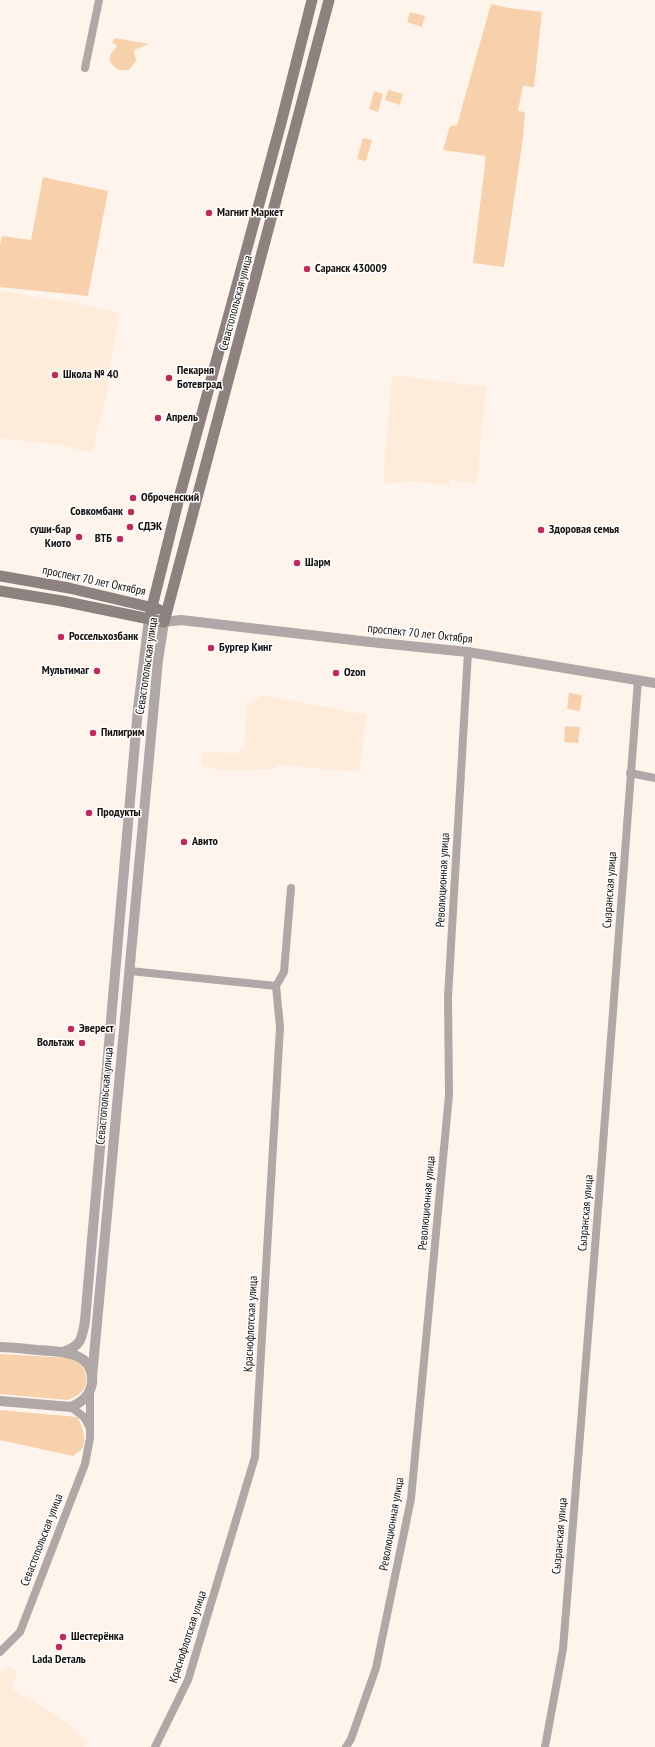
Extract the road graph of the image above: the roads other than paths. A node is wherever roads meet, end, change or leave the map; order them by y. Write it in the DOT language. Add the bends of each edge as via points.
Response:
graph roads {
  1 [pos="99,0"];
  2 [pos="312,0"];
  3 [pos="330,0"];
  4 [pos="85,68"];
  5 [pos="0,576"];
  6 [pos="0,591"];
  7 [pos="152,607"];
  8 [pos="168,611"];
  9 [pos="149,619"];
  10 [pos="181,620"];
  11 [pos="164,622"];
  12 [pos="468,652"];
  13 [pos="638,680"];
  14 [pos="655,683"];
  15 [pos="133,764"];
  16 [pos="149,765"];
  17 [pos="630,773"];
  18 [pos="655,778"];
  19 [pos="130,803"];
  20 [pos="145,805"];
  21 [pos="291,888"];
  22 [pos="116,970"];
  23 [pos="130,971"];
  24 [pos="276,986"];
  25 [pos="0,1347"];
  26 [pos="63,1352"];
  27 [pos="92,1377"];
  28 [pos="90,1391"];
  29 [pos="0,1401"];
  30 [pos="71,1407"];
  31 [pos="90,1429"];
  32 [pos="0,1652"];
  33 [pos="155,1747"];
  34 [pos="346,1747"];
  35 [pos="544,1747"];
  1 -- 4 [label="street"];
  2 -- 7 [label="main road, Севастопольская улица"];
  3 -- 8 [label="main road, Севастопольская улица"];
  5 -- 7 [label="main road, проспект 70 лет Октября" via="69,588"];
  6 -- 9 [label="main road, проспект 70 лет Октября"];
  7 -- 8 [label="main road, проспект 70 лет Октября"];
  7 -- 9 [label="main road, Севастопольская улица"];
  8 -- 10 [label="street, проспект 70 лет Октября"];
  8 -- 11 [label="main road, Севастопольская улица"];
  9 -- 11 [label="main road, проспект 70 лет Октября"];
  9 -- 15 [label="street, Севастопольская улица"];
  10 -- 11 [label="street, проспект 70 лет Октября"];
  10 -- 12 [label="street, проспект 70 лет Октября"];
  11 -- 16 [label="street, Севастопольская улица" via="158,660"];
  12 -- 13 [label="street, проспект 70 лет Октября"];
  12 -- 34 [label="street, Революционная улица" via="448,997 449,1095 411,1499 376,1668"];
  13 -- 14 [label="street, проспект 70 лет Октября"];
  13 -- 17 [label="street, Сызранская улица"];
  15 -- 16 [label="street"];
  15 -- 19 [label="street, Севастопольская улица"];
  16 -- 20 [label="street, Севастопольская улица"];
  17 -- 18 [label="street"];
  17 -- 35 [label="street, Сызранская улица" via="563,1641"];
  19 -- 20 [label="street"];
  19 -- 22 [label="street, Севастопольская улица"];
  20 -- 23 [label="street, Севастопольская улица"];
  21 -- 24 [label="street" via="284,972"];
  22 -- 23 [label="street"];
  22 -- 26 [label="street, Севастопольская улица" via="83,1336 72,1349"];
  23 -- 24 [label="street"];
  23 -- 27 [label="street, Севастопольская улица"];
  24 -- 33 [label="street, Краснофлотская улица" via="280,1027 255,1457 188,1680"];
  25 -- 26 [label="street"];
  26 -- 27 [label="street" via="82,1358 87,1363"];
  27 -- 28 [label="street, Севастопольская улица"];
  28 -- 30 [label="street" via="80,1403"];
  28 -- 31 [label="street, Севастопольская улица"];
  29 -- 30 [label="street"];
  30 -- 31 [label="street" via="84,1417"];
  31 -- 32 [label="street, Севастопольская улица" via="85,1464 20,1632"];
}
